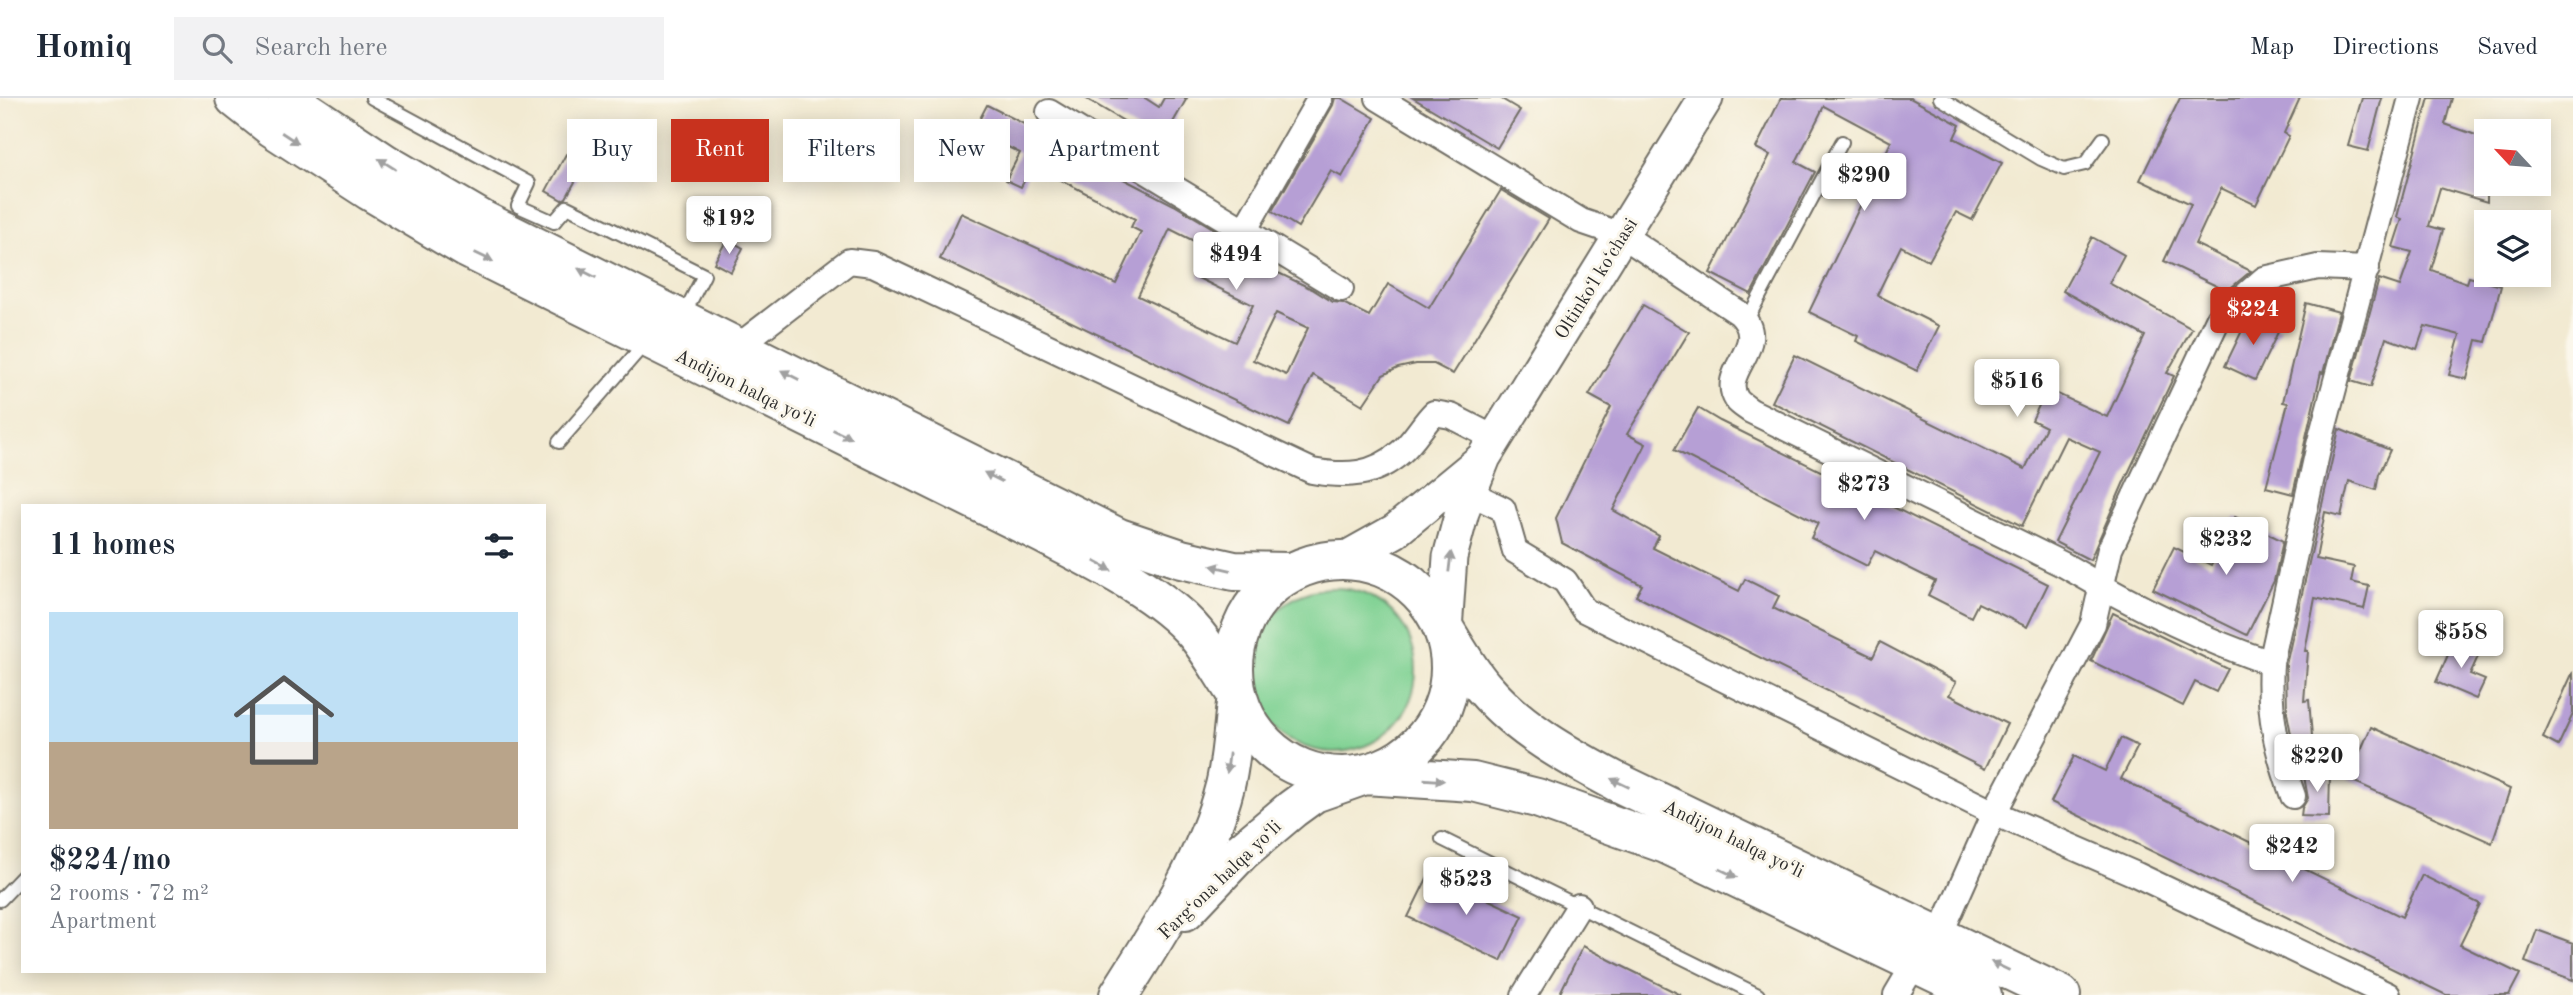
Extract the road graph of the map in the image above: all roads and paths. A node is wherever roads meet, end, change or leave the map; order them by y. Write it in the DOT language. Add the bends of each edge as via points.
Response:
graph roads {
  1 [pos="235,98"];
  2 [pos="287,98"];
  3 [pos="372,98"];
  4 [pos="1320,98"];
  5 [pos="1378,98"];
  6 [pos="1706,98"];
  7 [pos="1940,98"];
  8 [pos="2411,98"];
  9 [pos="1049,112"];
  10 [pos="2103,139"];
  11 [pos="1842,142"];
  12 [pos="1244,231"];
  13 [pos="1622,234"];
  14 [pos="2367,269"];
  15 [pos="1341,289"];
  16 [pos="1747,320"];
  17 [pos="665,329"];
  18 [pos="736,348"];
  19 [pos="559,442"];
  20 [pos="1490,448"];
  21 [pos="1461,489"];
  22 [pos="1345,559"];
  23 [pos="1289,572"];
  24 [pos="2102,588"];
  25 [pos="1445,630"];
  26 [pos="2271,663"];
  27 [pos="1237,695"];
  28 [pos="1366,775"];
  29 [pos="2293,796"];
  30 [pos="1994,813"];
  31 [pos="1442,839"];
  32 [pos="21,878"];
  33 [pos="0,900"];
  34 [pos="1579,906"];
  35 [pos="1149,948"];
  36 [pos="1917,965"];
  37 [pos="1119,995"];
  38 [pos="1524,995"];
  39 [pos="1758,995"];
  40 [pos="1982,995"];
  41 [pos="2061,995"];
  42 [pos="2388,995"];
  1 -- 17 [label="highway, Andijon halqa yo‘li, one-way" via="370,191 466,248"];
  17 -- 2 [label="highway, Andijon halqa yo‘li, one-way" via="386,164"];
  3 -- 17 [label="lane" via="529,183 518,206 554,222 567,207 704,275"];
  4 -- 12 [label="street"];
  5 -- 13 [label="street" via="1581,221"];
  6 -- 13 [label="main road, Oltinkoʻl koʻchasi"];
  7 -- 10 [label="lane" via="2064,169 2085,164"];
  8 -- 14 [label="street"];
  9 -- 12 [label="street"];
  11 -- 16 [label="lane"];
  12 -- 15 [label="street"];
  13 -- 16 [label="street"];
  13 -- 20 [label="main road, Oltinkoʻl koʻchasi"];
  14 -- 24 [label="street" via="2318,267 2264,279 2218,319 2110,548"];
  14 -- 26 [label="street" via="2319,445"];
  16 -- 24 [label="street" via="1751,343 1733,387 1738,401 1751,411"];
  17 -- 18 [label="highway, Andijon halqa yo‘li"];
  17 -- 19 [label="lane"];
  17 -- 27 [label="highway, Andijon halqa yo‘li, one-way" via="1109,569 1166,606 1195,633"];
  18 -- 20 [label="street" via="849,261 873,264 1312,471 1341,476 1371,471 1402,452 1434,413 1451,416"];
  23 -- 18 [label="highway, Andijon halqa yo‘li, one-way" via="1234,571 1119,538"];
  20 -- 21 [label="main road, Oltinkoʻl koʻchasi"];
  21 -- 22 [label="main road, Oltinkoʻl koʻchasi"];
  25 -- 21 [label="main road, Oltinkoʻl koʻchasi, one-way"];
  21 -- 30 [label="street" via="1503,509 1515,551 1565,581 1584,610"];
  22 -- 23 [label="highway" via="1316,562"];
  22 -- 25 [label="highway" via="1377,564 1406,579 1429,601"];
  23 -- 27 [label="highway" via="1261,595 1242,625 1234,660"];
  24 -- 26 [label="street" via="2237,652"];
  24 -- 30 [label="street" via="2094,624"];
  25 -- 28 [label="highway" via="1451,667 1446,704 1428,736 1400,761"];
  36 -- 25 [label="highway, Andijon halqa yo‘li, one-way" via="1531,730 1482,687"];
  26 -- 29 [label="street" via="2269,700 2275,740"];
  27 -- 28 [label="highway" via="1250,726 1281,757 1300,768 1332,776"];
  27 -- 35 [label="highway, Farg‘ona halqa yo‘li, one-way" via="1225,784 1206,844"];
  28 -- 35 [label="highway, Farg‘ona halqa yo‘li" via="1314,793 1292,808 1241,852"];
  28 -- 36 [label="highway, Andijon halqa yo‘li, one-way" via="1473,782 1537,798 1666,844"];
  30 -- 36 [label="street"];
  30 -- 42 [label="street" via="2137,875"];
  31 -- 34 [label="lane"];
  32 -- 33 [label="lane"];
  34 -- 38 [label="street"];
  34 -- 39 [label="lane"];
  35 -- 37 [label="highway, Farg‘ona halqa yo‘li"];
  36 -- 40 [label="highway, Andijon halqa yo‘li"];
  41 -- 36 [label="highway, Andijon halqa yo‘li, one-way"];
}
